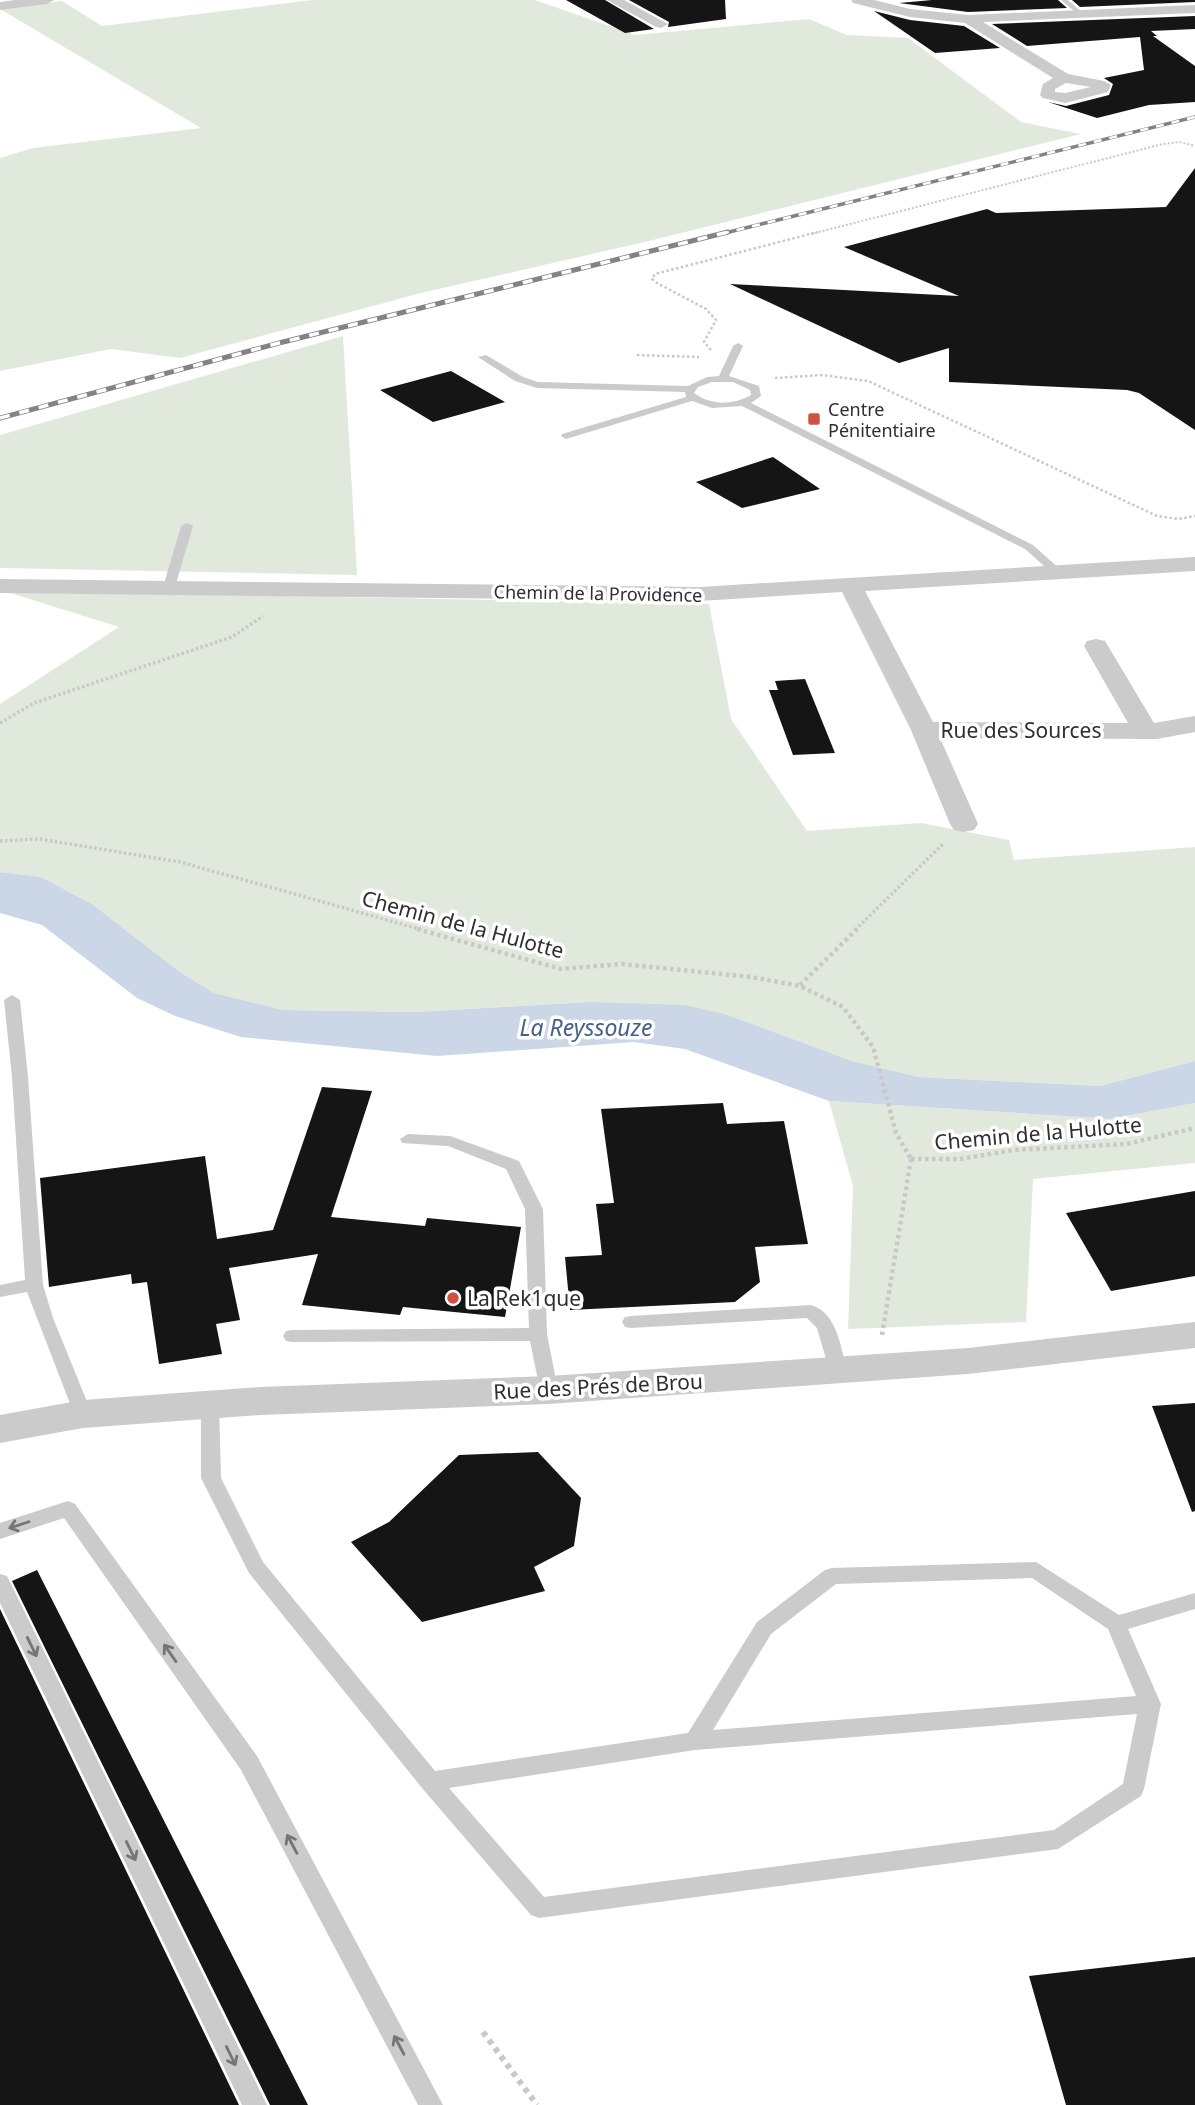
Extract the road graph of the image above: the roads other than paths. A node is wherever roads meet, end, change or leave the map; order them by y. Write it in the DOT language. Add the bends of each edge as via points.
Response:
graph roads {
  1 [pos="47,0"];
  2 [pos="614,0"];
  3 [pos="858,0"];
  4 [pos="1064,0"];
  5 [pos="0,6"];
  6 [pos="1195,9"];
  7 [pos="1081,14"];
  8 [pos="968,19"];
  9 [pos="661,24"];
  10 [pos="1064,78"];
  11 [pos="738,346"];
  12 [pos="483,357"];
  13 [pos="723,379"];
  14 [pos="691,393"];
  15 [pos="744,402"];
  16 [pos="566,436"];
  17 [pos="187,526"];
  18 [pos="1195,564"];
  19 [pos="1058,573"];
  20 [pos="0,586"];
  21 [pos="851,586"];
  22 [pos="169,587"];
  23 [pos="1096,646"];
  24 [pos="1195,724"];
  25 [pos="924,730"];
  26 [pos="1146,731"];
  27 [pos="964,824"];
  28 [pos="12,1000"];
  29 [pos="408,1139"];
  30 [pos="34,1285"];
  31 [pos="0,1291"];
  32 [pos="631,1322"];
  33 [pos="538,1334"];
  34 [pos="292,1335"];
  35 [pos="1195,1335"];
  36 [pos="838,1371"];
  37 [pos="549,1390"];
  38 [pos="210,1405"];
  39 [pos="83,1414"];
  40 [pos="0,1429"];
  41 [pos="0,1531"];
  42 [pos="0,1582"];
  43 [pos="1195,1601"];
  44 [pos="1116,1623"];
  45 [pos="1150,1704"];
  46 [pos="695,1741"];
  47 [pos="430,1781"];
  48 [pos="255,2105"];
  49 [pos="431,2105"];
  1 -- 5 [label="street"];
  2 -- 9 [label="street"];
  3 -- 8 [label="street" via="910,13"];
  4 -- 7 [label="lane"];
  6 -- 7 [label="street"];
  7 -- 8 [label="street"];
  8 -- 10 [label="street"];
  11 -- 13 [label="lane"];
  12 -- 14 [label="lane" via="537,385"];
  13 -- 14 [label="lane" via="701,381"];
  13 -- 15 [label="lane" via="755,388 755,396"];
  14 -- 15 [label="lane" via="722,405"];
  14 -- 16 [label="lane"];
  15 -- 19 [label="lane" via="1029,547"];
  17 -- 22 [label="lane"];
  18 -- 19 [label="street, Chemin de la Providence"];
  19 -- 21 [label="street, Chemin de la Providence"];
  20 -- 22 [label="street, Chemin de la Providence"];
  21 -- 22 [label="street, Chemin de la Providence" via="700,594"];
  21 -- 25 [label="street, Rue des Sources"];
  23 -- 26 [label="street"];
  24 -- 26 [label="street, Rue des Sources"];
  25 -- 26 [label="street, Rue des Sources"];
  25 -- 27 [label="street"];
  28 -- 30 [label="lane"];
  29 -- 33 [label="lane" via="450,1142 513,1166 534,1209"];
  30 -- 31 [label="lane"];
  30 -- 39 [label="lane"];
  32 -- 36 [label="lane" via="811,1311 825,1325"];
  33 -- 34 [label="lane"];
  33 -- 37 [label="lane"];
  35 -- 36 [label="street, Rue des Prés de Brou"];
  36 -- 37 [label="street, Rue des Prés de Brou"];
  37 -- 38 [label="street, Rue des Prés de Brou"];
  38 -- 39 [label="street, Rue des Prés de Brou"];
  38 -- 47 [label="lane" via="211,1478 256,1567"];
  39 -- 40 [label="street, Rue des Prés de Brou"];
  49 -- 41 [label="lane, one-way" via="249,1763 68,1509"];
  42 -- 48 [label="lane, one-way"];
  43 -- 44 [label="lane"];
  44 -- 45 [label="lane"];
  44 -- 46 [label="lane" via="1036,1570 832,1576 764,1628"];
  45 -- 46 [label="lane"];
  45 -- 47 [label="lane" via="1133,1789 1058,1839 539,1908"];
  46 -- 47 [label="lane"];
}
